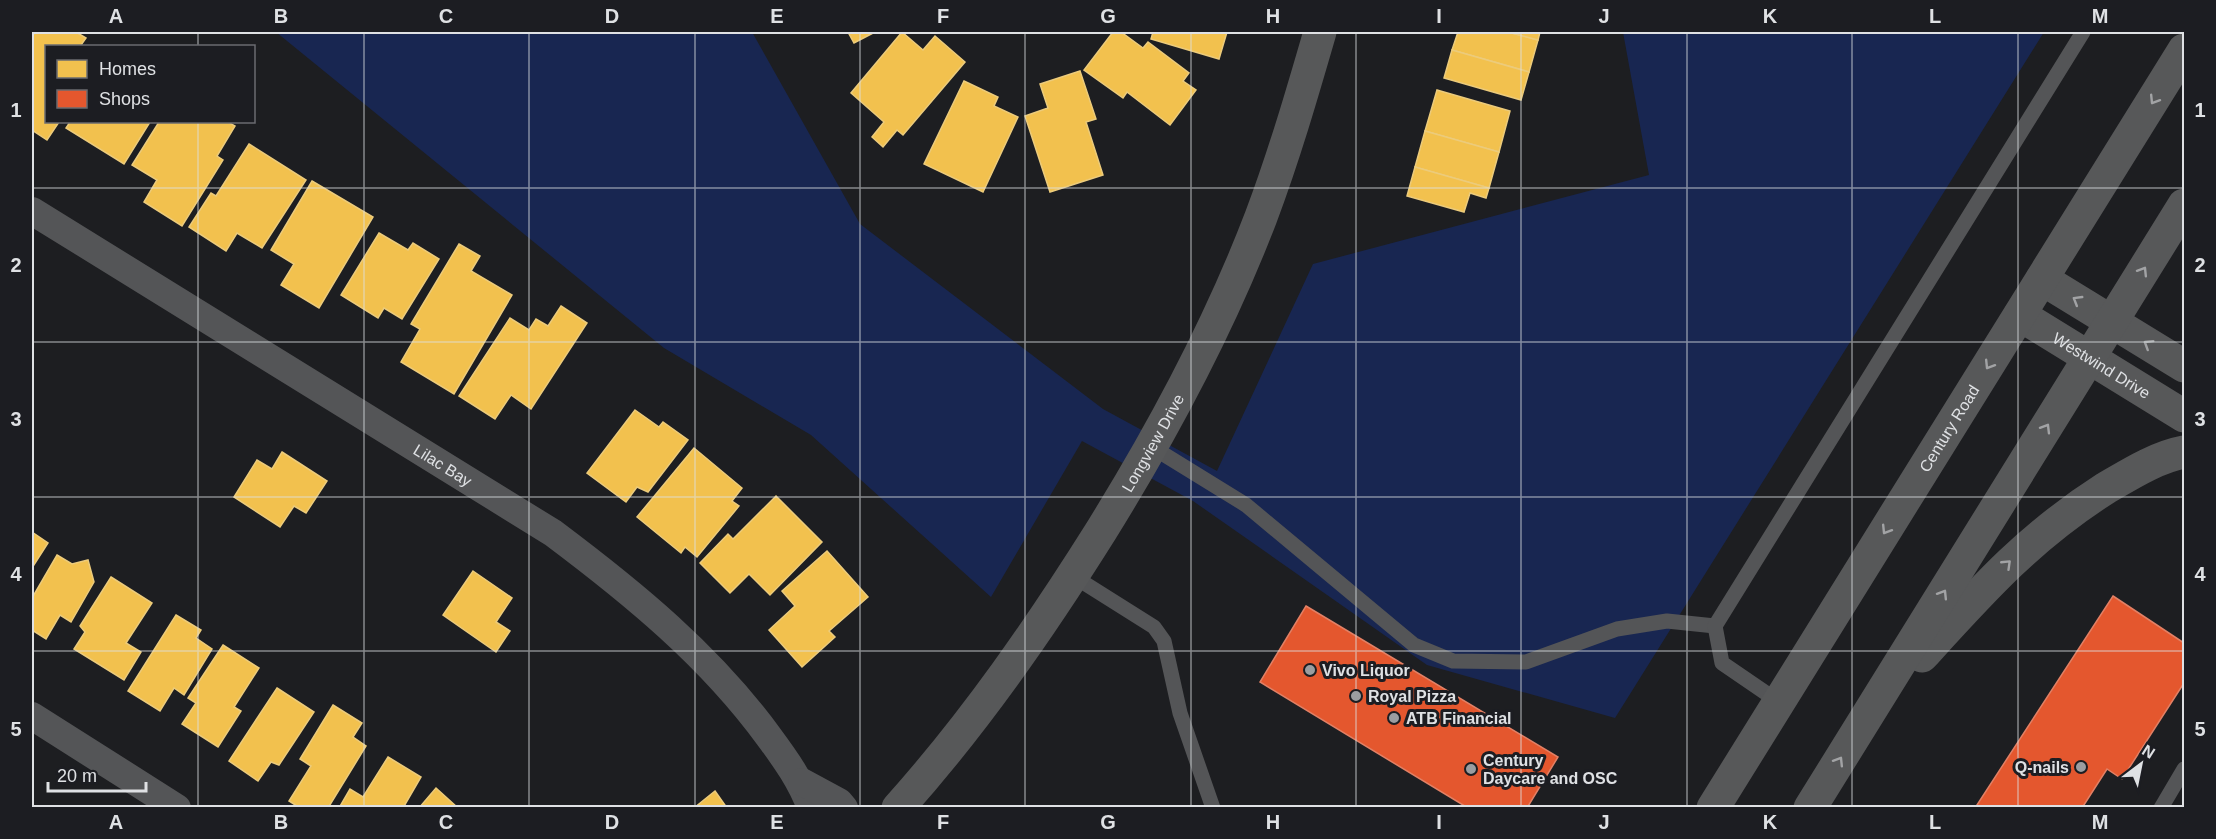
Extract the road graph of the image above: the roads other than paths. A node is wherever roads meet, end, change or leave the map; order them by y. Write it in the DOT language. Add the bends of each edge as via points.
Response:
graph roads {
  1 [pos="1320,32"];
  2 [pos="2083,32"];
  3 [pos="2184,50"];
  4 [pos="2184,205"];
  5 [pos="32,211"];
  6 [pos="2042,279"];
  7 [pos="2020,315"];
  8 [pos="2112,321"];
  9 [pos="2089,358"];
  10 [pos="2184,366"];
  11 [pos="2184,416"];
  12 [pos="1152,447"];
  13 [pos="2184,452"];
  14 [pos="1073,576"];
  15 [pos="1715,626"];
  16 [pos="1771,715"];
  17 [pos="1868,715"];
  18 [pos="32,716"];
  19 [pos="2184,769"];
  20 [pos="807,795"];
  21 [pos="177,807"];
  22 [pos="844,807"];
  23 [pos="898,807"];
  24 [pos="1213,807"];
  25 [pos="1713,807"];
  26 [pos="1724,807"];
  27 [pos="1810,807"];
  28 [pos="2161,807"];
  1 -- 12 [label="main road, Longview Drive" via="1261,218 1208,338"];
  2 -- 15 [label="lane"];
  3 -- 6 [label="main road, Century Road, one-way"];
  8 -- 4 [label="main road, one-way"];
  5 -- 20 [label="street, Lilac Bay" via="571,547 695,650 748,708"];
  6 -- 7 [label="main road, Century Road"];
  8 -- 6 [label="main road, one-way"];
  7 -- 9 [label="main road, Westwind Drive"];
  7 -- 16 [label="main road, Century Road, one-way"];
  8 -- 9 [label="main road"];
  10 -- 8 [label="main road, one-way"];
  9 -- 11 [label="main road, Westwind Drive"];
  17 -- 9 [label="main road, one-way"];
  12 -- 14 [label="main road, Longview Drive"];
  12 -- 15 [label="lane" via="1246,505 1414,645 1453,661 1526,662 1617,629 1667,621"];
  17 -- 13 [label="main road, one-way" via="2030,542 2070,511 2128,475"];
  14 -- 23 [label="main road, Longview Drive" via="1007,674"];
  14 -- 24 [label="lane" via="1154,627 1164,641 1180,713"];
  15 -- 16 [label="lane" via="1722,663"];
  16 -- 25 [label="main road, Century Road"];
  16 -- 26 [label="main road"];
  27 -- 17 [label="main road, one-way"];
  18 -- 21 [label="street"];
  19 -- 28 [label="lane"];
  20 -- 22 [label="street, Lilac Bay" via="839,802"];
}
